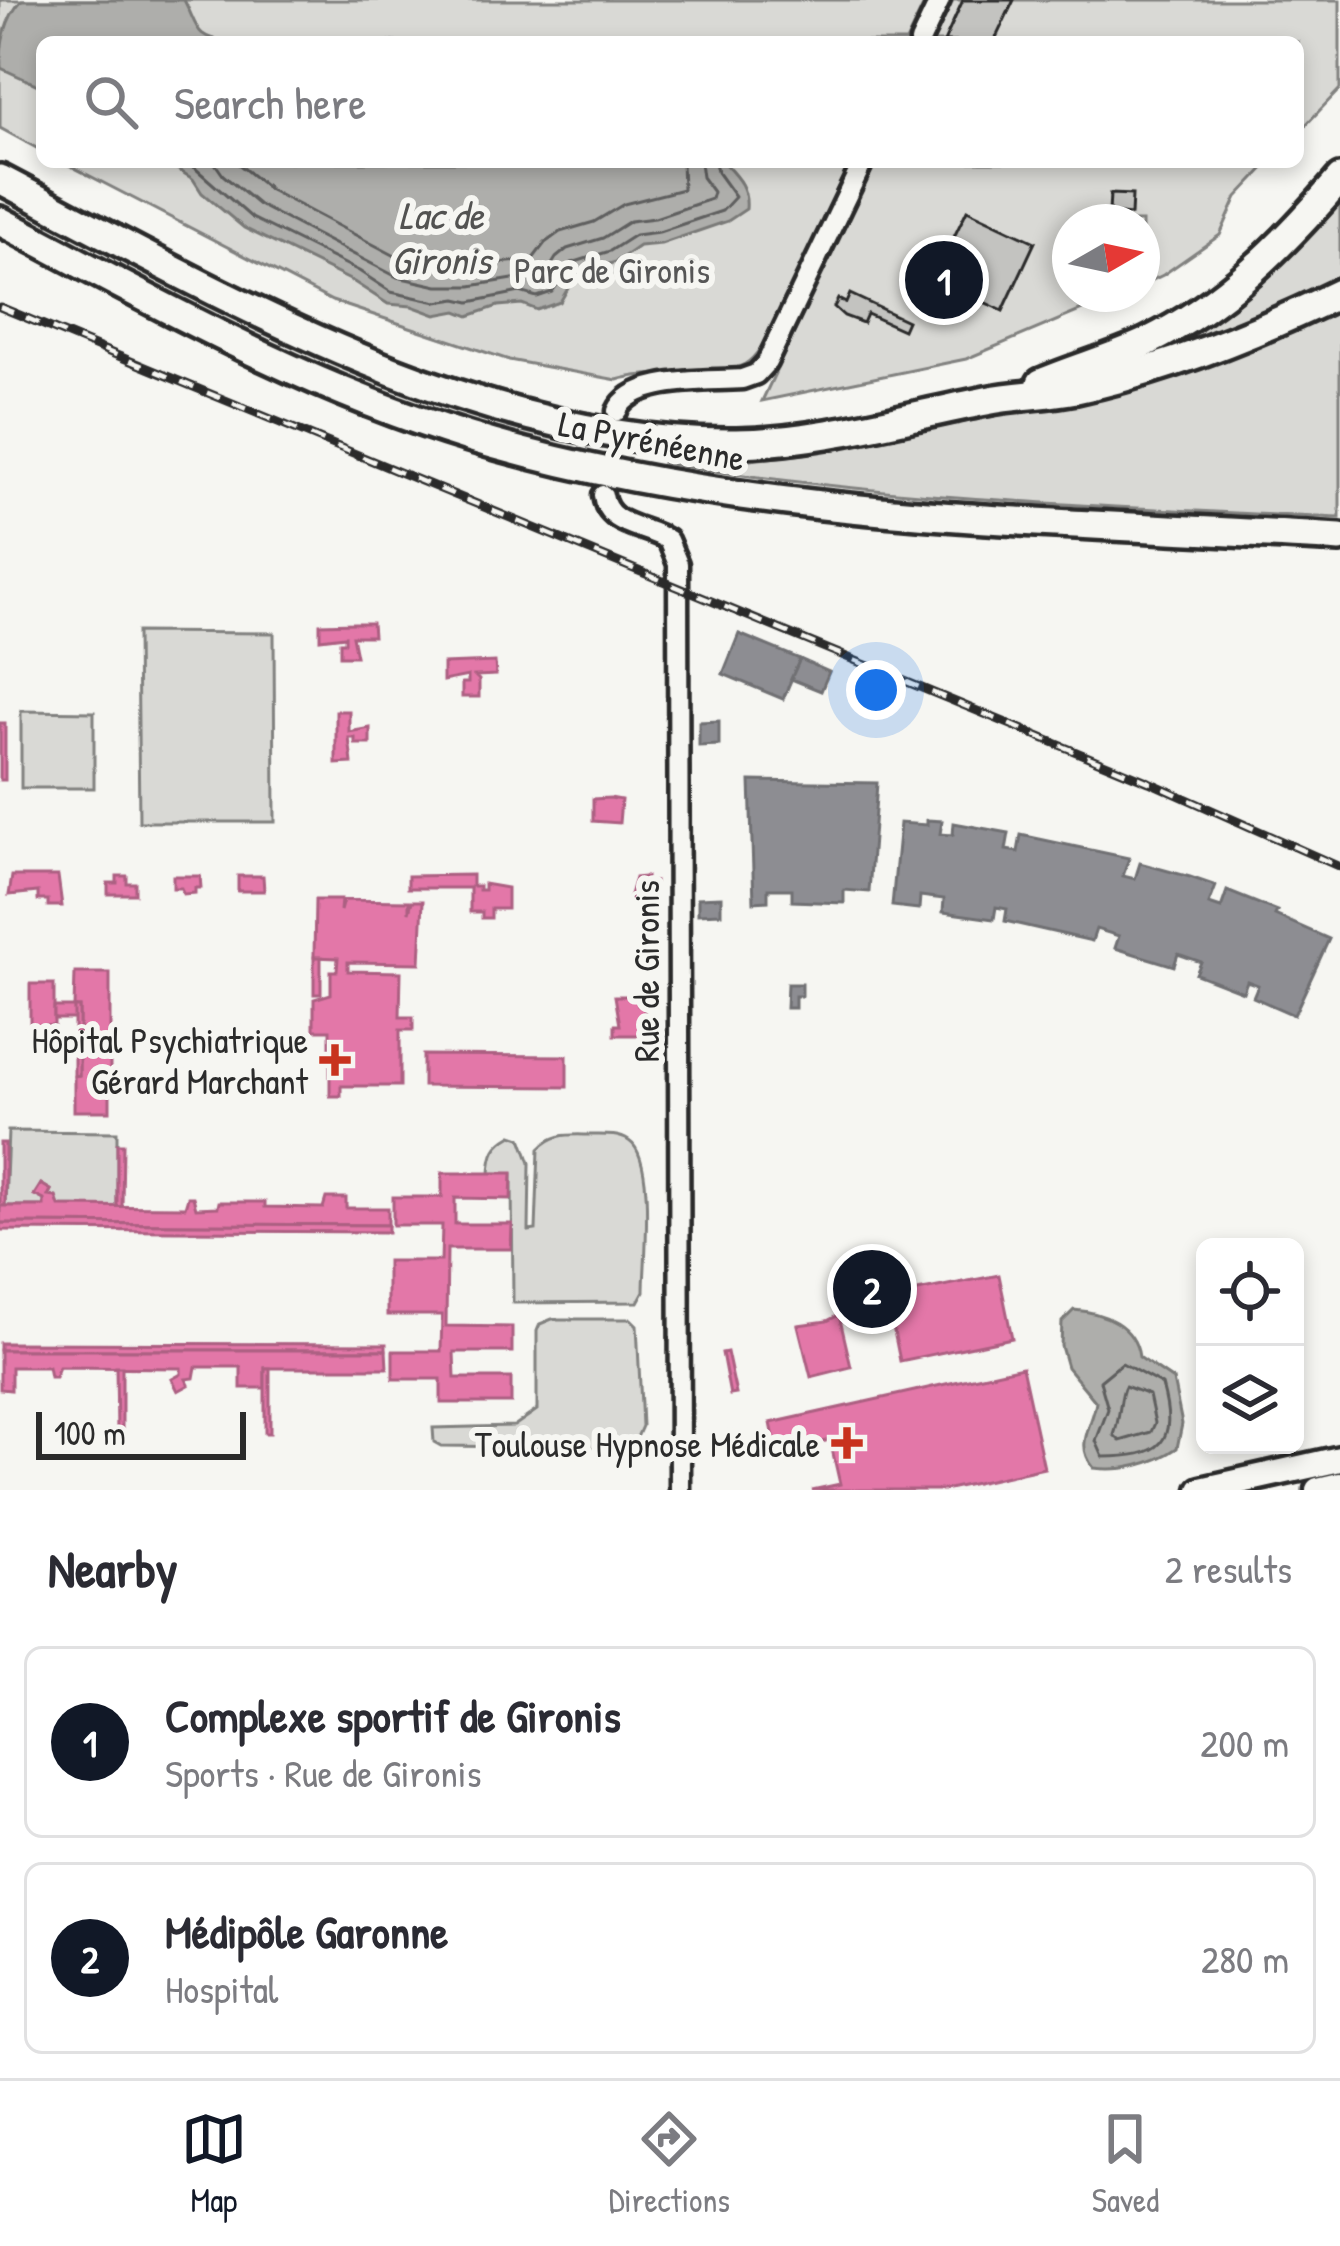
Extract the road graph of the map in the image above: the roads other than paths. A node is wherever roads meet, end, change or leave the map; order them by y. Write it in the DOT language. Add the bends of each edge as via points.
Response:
graph roads {
  1 [pos="940,0"];
  2 [pos="923,36"];
  3 [pos="860,168"];
  4 [pos="0,178"];
  5 [pos="1340,179"];
  6 [pos="0,220"];
  7 [pos="1340,293"];
  8 [pos="1012,395"];
  9 [pos="617,411"];
  10 [pos="603,495"];
  11 [pos="1340,538"];
  12 [pos="1340,1459"];
  13 [pos="1340,1485"];
  14 [pos="680,1490"];
  15 [pos="1201,1490"];
  16 [pos="1318,1490"];
  1 -- 2 [label="street"];
  3 -- 9 [label="street" via="756,374 644,387"];
  4 -- 8 [label="highway, La Pyrénéenne" via="304,334 533,415 679,442 739,443"];
  5 -- 8 [label="highway" via="1216,300 1148,341"];
  6 -- 11 [label="highway, La Pyrénéenne" via="316,379 466,436 596,470 840,506"];
  7 -- 8 [label="highway" via="1147,368"];
  10 -- 14 [label="street, Rue de Gironis" via="615,518 668,540 678,564"];
  12 -- 15 [label="main road"];
  13 -- 16 [label="main road"];
}
